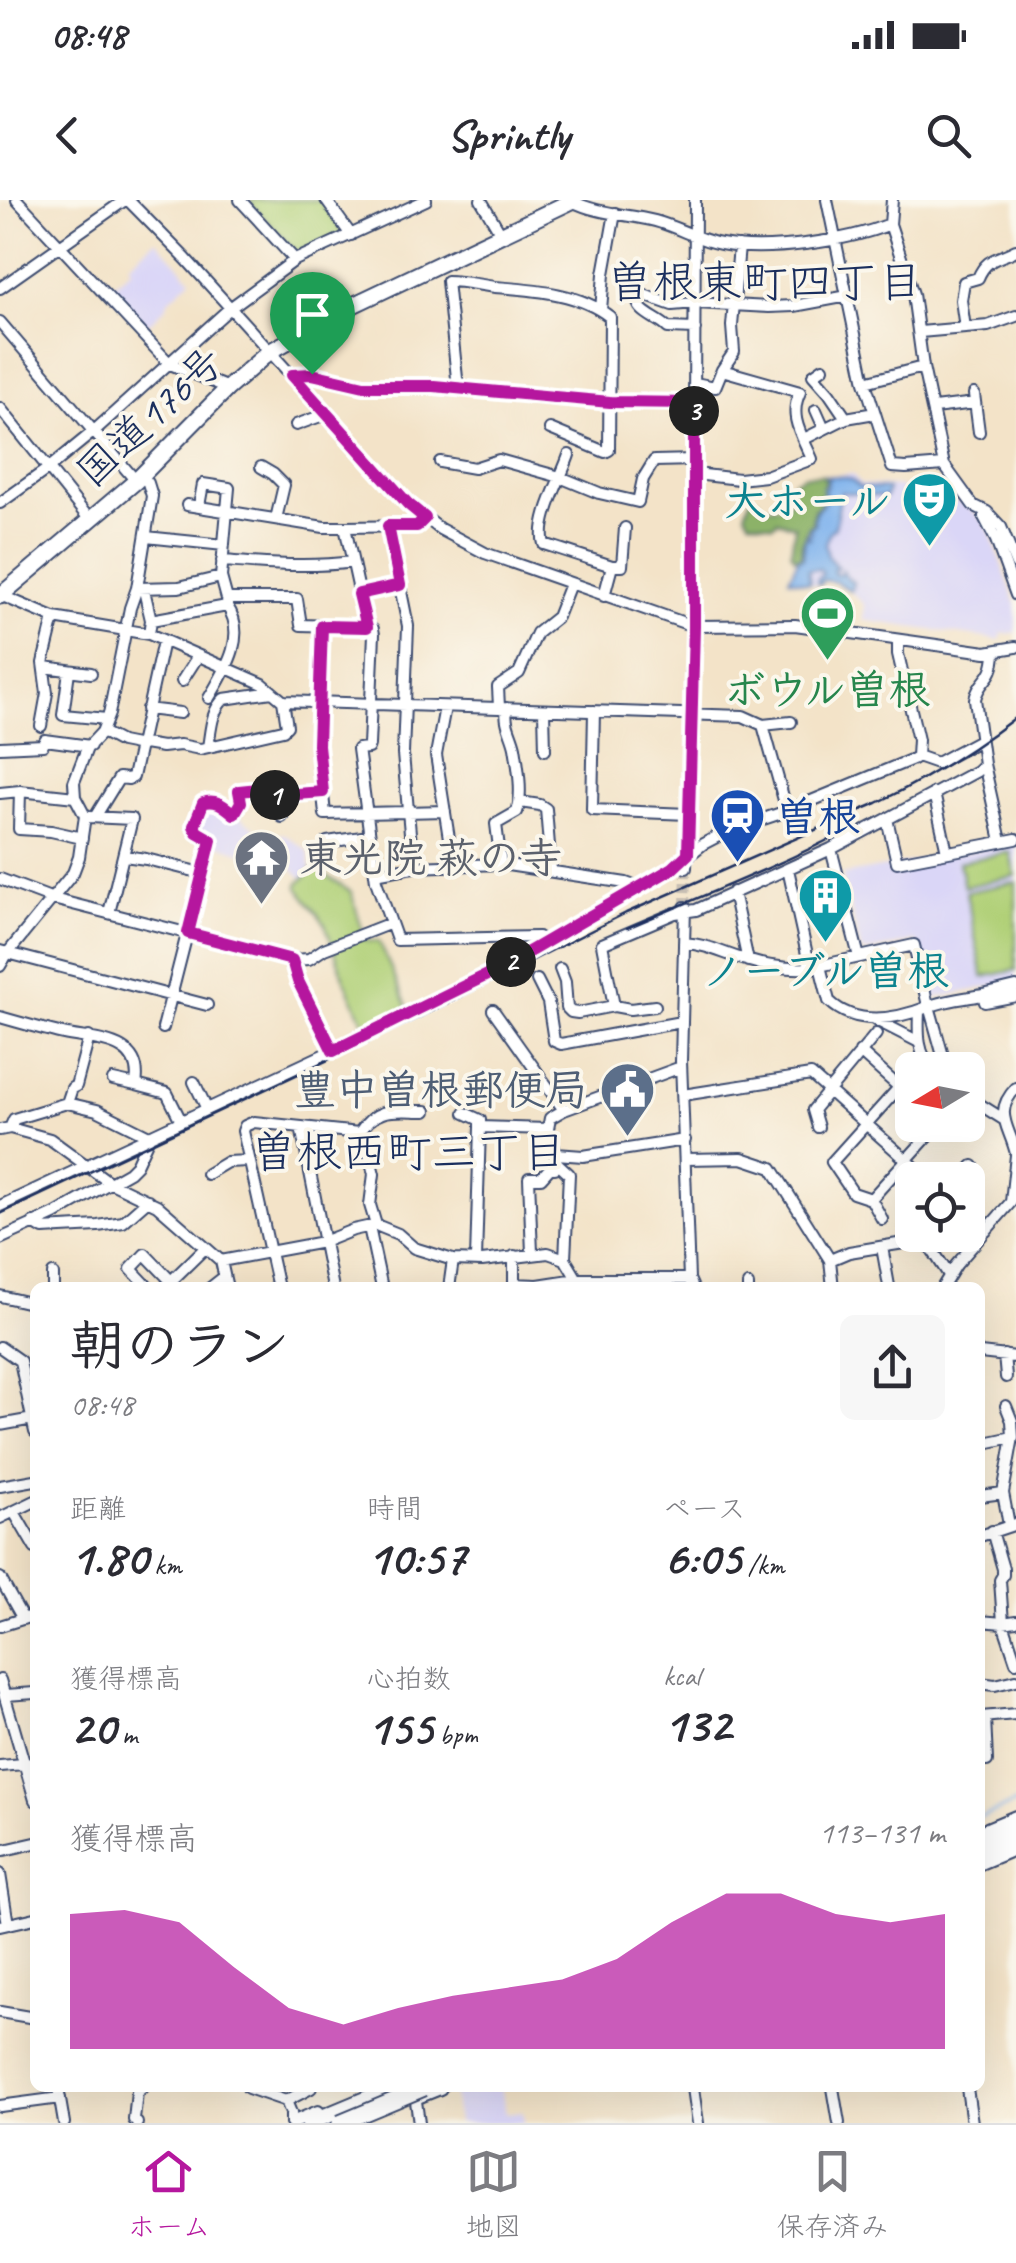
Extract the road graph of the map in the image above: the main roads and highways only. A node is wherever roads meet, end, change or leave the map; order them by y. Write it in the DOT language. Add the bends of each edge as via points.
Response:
graph roads {
  1 [pos="573,200"];
  2 [pos="0,596"];
  3 [pos="1016,1816"];
  4 [pos="1016,1826"];
  5 [pos="985,1830"];
  6 [pos="985,1839"];
  7 [pos="1016,1839"];
  8 [pos="1016,1848"];
  9 [pos="985,1852"];
  10 [pos="985,1861"];
  11 [pos="367,2092"];
  12 [pos="383,2092"];
  13 [pos="416,2092"];
  14 [pos="416,2092"];
  15 [pos="292,2123"];
  16 [pos="309,2123"];
  17 [pos="340,2123"];
  18 [pos="356,2123"];
  1 -- 2 [label="highway, 国道176号" via="269,352 139,478"];
  3 -- 5 [label="main road"];
  4 -- 6 [label="highway"];
  7 -- 9 [label="highway"];
  8 -- 10 [label="main road"];
  11 -- 15 [label="main road"];
  12 -- 16 [label="highway"];
  13 -- 17 [label="highway, bridge"];
  14 -- 18 [label="main road"];
}
